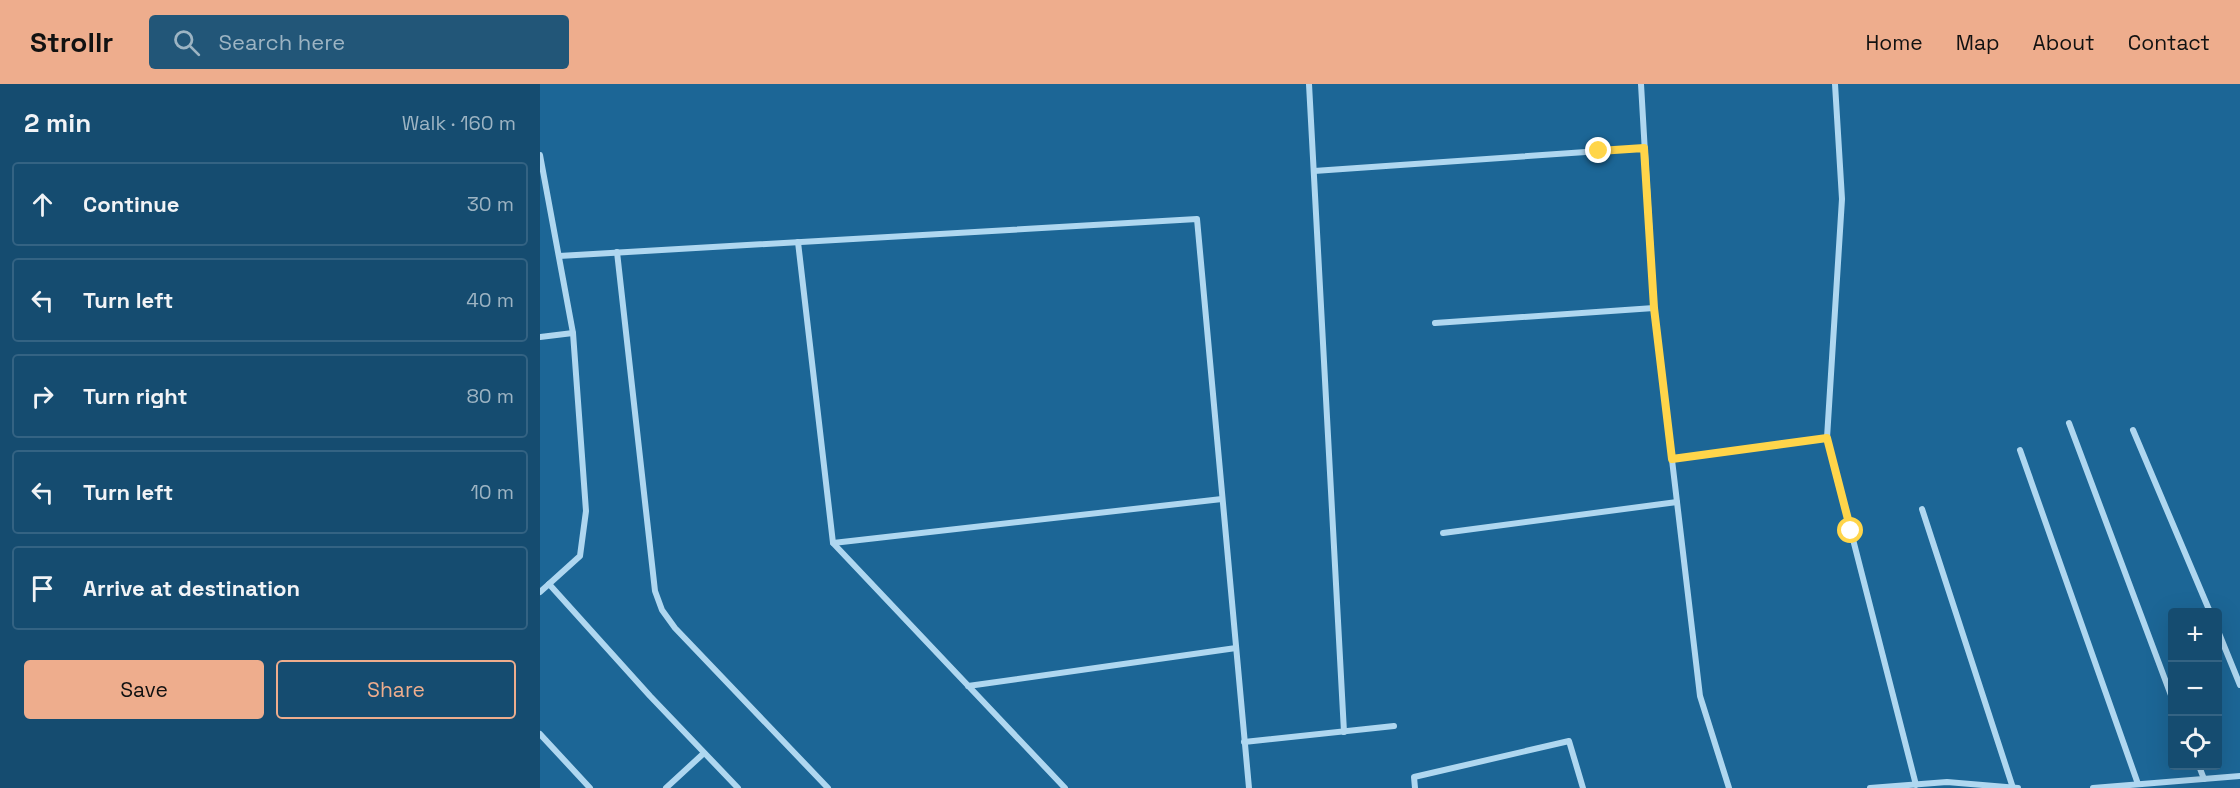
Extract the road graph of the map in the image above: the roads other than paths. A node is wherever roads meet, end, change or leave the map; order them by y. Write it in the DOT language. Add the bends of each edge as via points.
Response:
graph roads {
  1 [pos="1309,84"];
  2 [pos="1641,84"];
  3 [pos="1835,84"];
  4 [pos="1644,148"];
  5 [pos="540,155"];
  6 [pos="1314,171"];
  7 [pos="798,242"];
  8 [pos="617,252"];
  9 [pos="559,256"];
  10 [pos="1654,308"];
  11 [pos="1435,323"];
  12 [pos="573,333"];
  13 [pos="540,337"];
  14 [pos="2069,423"];
  15 [pos="2133,430"];
  16 [pos="1827,438"];
  17 [pos="2020,450"];
  18 [pos="1672,459"];
  19 [pos="1222,500"];
  20 [pos="1677,502"];
  21 [pos="1922,510"];
  22 [pos="1443,533"];
  23 [pos="833,543"];
  24 [pos="549,584"];
  25 [pos="540,592"];
  26 [pos="2208,608"];
  27 [pos="2222,643"];
  28 [pos="1236,648"];
  29 [pos="2240,685"];
  30 [pos="968,686"];
  31 [pos="2168,687"];
  32 [pos="1394,726"];
  33 [pos="1344,732"];
  34 [pos="540,734"];
  35 [pos="1245,742"];
  36 [pos="704,753"];
  37 [pos="2201,770"];
  38 [pos="2240,776"];
  39 [pos="2204,779"];
  40 [pos="2138,784"];
  41 [pos="1916,785"];
  42 [pos="590,788"];
  43 [pos="666,788"];
  44 [pos="738,788"];
  45 [pos="828,788"];
  46 [pos="1065,788"];
  47 [pos="1249,788"];
  48 [pos="1414,788"];
  49 [pos="1583,788"];
  50 [pos="1729,788"];
  51 [pos="1870,788"];
  52 [pos="2016,788"];
  53 [pos="2093,788"];
  1 -- 6 [label="street"];
  2 -- 4 [label="street"];
  3 -- 16 [label="street" via="1842,199"];
  4 -- 6 [label="street"];
  4 -- 10 [label="street"];
  5 -- 9 [label="street"];
  6 -- 33 [label="street"];
  7 -- 8 [label="street"];
  7 -- 19 [label="street" via="1197,219"];
  7 -- 23 [label="street"];
  8 -- 9 [label="street"];
  8 -- 45 [label="street" via="655,591 662,610"];
  9 -- 12 [label="street"];
  10 -- 11 [label="street"];
  10 -- 18 [label="street"];
  12 -- 13 [label="street"];
  12 -- 24 [label="street" via="586,511 580,556"];
  14 -- 31 [label="street"];
  15 -- 26 [label="street"];
  16 -- 18 [label="street"];
  16 -- 41 [label="street"];
  17 -- 40 [label="street"];
  18 -- 20 [label="street"];
  19 -- 23 [label="street"];
  19 -- 28 [label="street"];
  20 -- 22 [label="street"];
  20 -- 50 [label="street" via="1700,696"];
  21 -- 52 [label="street"];
  23 -- 30 [label="street"];
  24 -- 25 [label="street"];
  24 -- 36 [label="street"];
  27 -- 29 [label="street"];
  28 -- 30 [label="street"];
  28 -- 35 [label="street"];
  30 -- 46 [label="street"];
  32 -- 33 [label="street"];
  33 -- 35 [label="street"];
  34 -- 42 [label="street"];
  35 -- 47 [label="street"];
  36 -- 43 [label="street"];
  36 -- 44 [label="street"];
  37 -- 39 [label="street"];
  38 -- 39 [label="street"];
  39 -- 40 [label="street"];
  40 -- 53 [label="street"];
  41 -- 51 [label="street"];
  41 -- 52 [label="street" via="1947,782"];
  48 -- 49 [label="street" via="1414,777 1569,741"];
}
